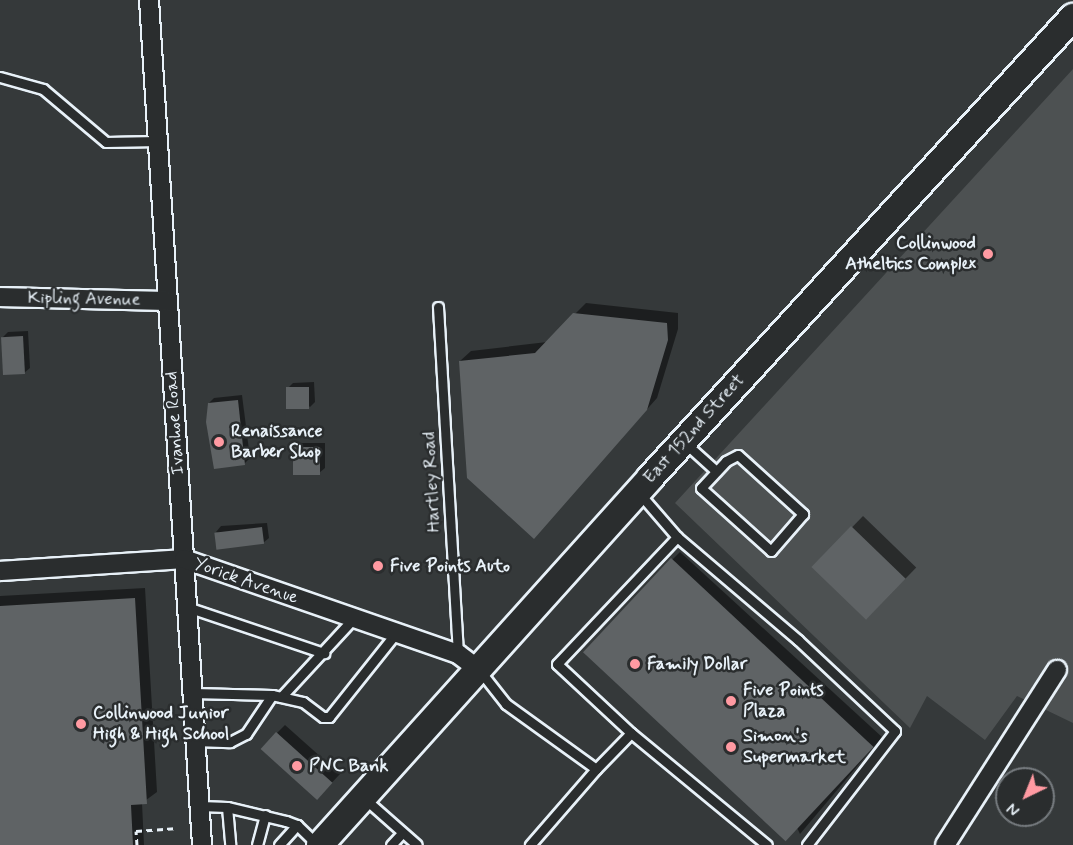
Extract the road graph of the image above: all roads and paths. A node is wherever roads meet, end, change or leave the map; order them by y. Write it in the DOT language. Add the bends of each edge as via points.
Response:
graph roads {
  1 [pos="149,0"];
  2 [pos="1073,17"];
  3 [pos="0,77"];
  4 [pos="158,141"];
  5 [pos="0,297"];
  6 [pos="168,300"];
  7 [pos="438,307"];
  8 [pos="683,442"];
  9 [pos="716,471"];
  10 [pos="638,491"];
  11 [pos="676,537"];
  12 [pos="184,560"];
  13 [pos="0,571"];
  14 [pos="187,607"];
  15 [pos="354,618"];
  16 [pos="396,633"];
  17 [pos="324,653"];
  18 [pos="468,662"];
  19 [pos="1057,670"];
  20 [pos="193,693"];
  21 [pos="276,696"];
  22 [pos="631,733"];
  23 [pos="195,741"];
  24 [pos="596,769"];
  25 [pos="362,795"];
  26 [pos="200,806"];
  27 [pos="227,807"];
  28 [pos="265,815"];
  29 [pos="297,825"];
  30 [pos="178,828"];
  31 [pos="402,833"];
  32 [pos="137,845"];
  33 [pos="202,845"];
  34 [pos="230,845"];
  35 [pos="257,845"];
  36 [pos="279,845"];
  37 [pos="319,845"];
  38 [pos="391,845"];
  39 [pos="417,845"];
  40 [pos="530,845"];
  41 [pos="767,845"];
  42 [pos="807,845"];
  43 [pos="945,845"];
  1 -- 4 [label="street, Ivanhoe Road"];
  2 -- 8 [label="street, East 152nd Street"];
  3 -- 4 [label="lane" via="43,89 106,142"];
  4 -- 6 [label="street, Ivanhoe Road"];
  5 -- 6 [label="street, Kipling Avenue"];
  6 -- 12 [label="street, Ivanhoe Road"];
  7 -- 18 [label="lane, Hartley Road"];
  8 -- 9 [label="lane"];
  8 -- 10 [label="street, East 152nd Street"];
  9 -- 9 [label="lane" via="701,488 771,551 803,514 738,455"];
  10 -- 11 [label="lane"];
  10 -- 18 [label="street, East 152nd Street"];
  11 -- 22 [label="lane" via="557,664"];
  11 -- 42 [label="lane" via="798,640 895,731"];
  12 -- 13 [label="street, Yorick Avenue"];
  12 -- 14 [label="street, Ivanhoe Road"];
  12 -- 15 [label="street, Yorick Avenue"];
  14 -- 17 [label="lane"];
  14 -- 20 [label="street, Ivanhoe Road"];
  15 -- 16 [label="street, Yorick Avenue"];
  15 -- 17 [label="lane"];
  16 -- 18 [label="street, Yorick Avenue"];
  16 -- 21 [label="lane" via="329,717 303,702"];
  17 -- 21 [label="lane"];
  18 -- 24 [label="lane" via="491,681 506,704"];
  18 -- 25 [label="street, East 152nd Street"];
  19 -- 43 [label="street"];
  20 -- 21 [label="lane"];
  20 -- 23 [label="street, Ivanhoe Road"];
  21 -- 23 [label="lane" via="246,734 230,742"];
  22 -- 24 [label="lane"];
  22 -- 41 [label="lane"];
  23 -- 26 [label="street, Ivanhoe Road"];
  24 -- 40 [label="lane"];
  25 -- 31 [label="lane"];
  25 -- 37 [label="street, East 152nd Street"];
  26 -- 27 [label="lane"];
  26 -- 33 [label="street, Ivanhoe Road"];
  27 -- 28 [label="lane"];
  27 -- 34 [label="lane"];
  28 -- 29 [label="lane"];
  28 -- 35 [label="lane"];
  29 -- 36 [label="lane"];
  29 -- 37 [label="lane"];
  30 -- 32 [label="path" via="136,831"];
  31 -- 38 [label="lane"];
  31 -- 39 [label="lane"];
}
